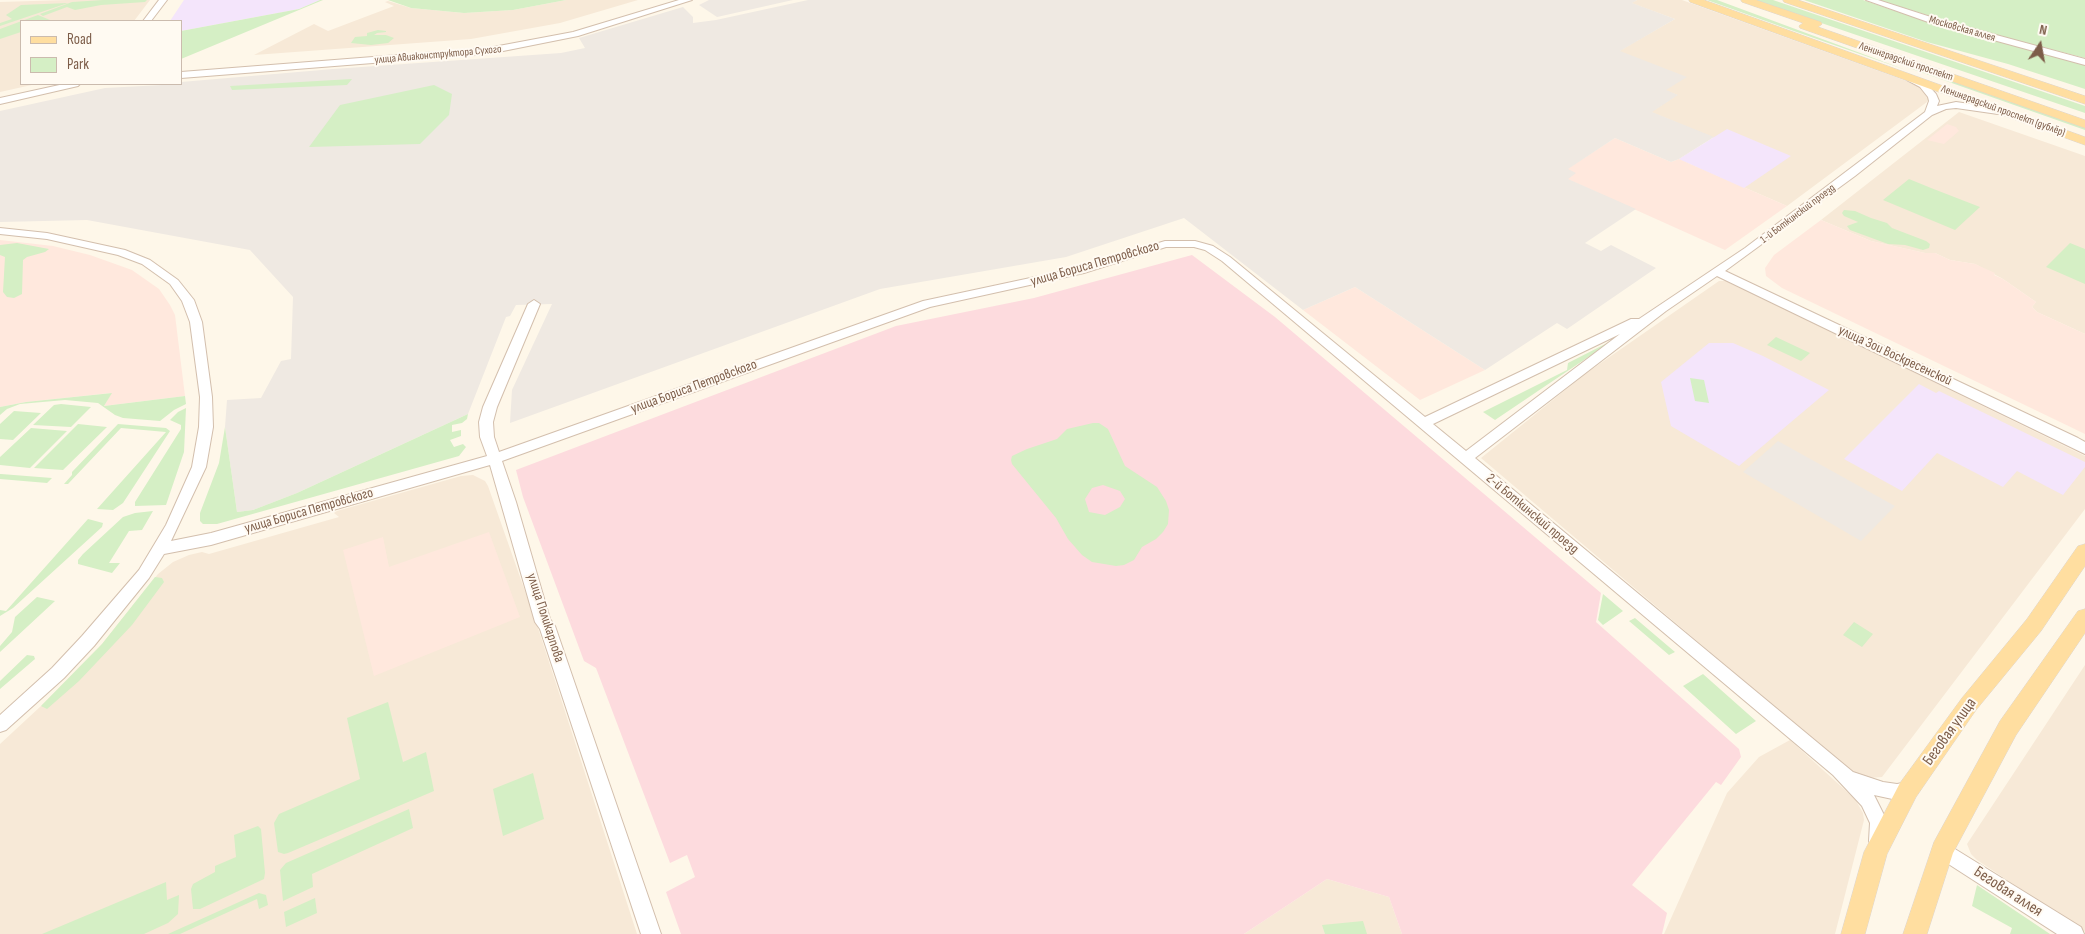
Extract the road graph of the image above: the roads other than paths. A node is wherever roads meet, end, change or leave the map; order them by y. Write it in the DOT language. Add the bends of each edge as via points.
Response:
graph roads {
  1 [pos="163,0"];
  2 [pos="666,0"];
  3 [pos="688,0"];
  4 [pos="1694,0"];
  5 [pos="1788,0"];
  6 [pos="1870,0"];
  7 [pos="1741,1"];
  8 [pos="148,20"];
  9 [pos="1889,34"];
  10 [pos="1803,39"];
  11 [pos="2085,62"];
  12 [pos="182,69"];
  13 [pos="1898,73"];
  14 [pos="182,75"];
  15 [pos="1928,78"];
  16 [pos="49,85"];
  17 [pos="70,85"];
  18 [pos="2085,92"];
  19 [pos="0,96"];
  20 [pos="2085,100"];
  21 [pos="0,101"];
  22 [pos="1929,113"];
  23 [pos="2015,116"];
  24 [pos="2085,116"];
  25 [pos="2085,124"];
  26 [pos="2085,134"];
  27 [pos="2085,141"];
  28 [pos="0,231"];
  29 [pos="1226,259"];
  30 [pos="1716,272"];
  31 [pos="534,304"];
  32 [pos="1662,308"];
  33 [pos="1424,423"];
  34 [pos="2079,443"];
  35 [pos="2085,450"];
  36 [pos="1465,458"];
  37 [pos="494,459"];
  38 [pos="160,549"];
  39 [pos="2085,550"];
  40 [pos="2085,618"];
  41 [pos="0,725"];
  42 [pos="1839,769"];
  43 [pos="1908,790"];
  44 [pos="1942,850"];
  45 [pos="1876,852"];
  46 [pos="651,934"];
  47 [pos="1853,934"];
  48 [pos="1915,934"];
  49 [pos="2074,934"];
  1 -- 8 [label="street"];
  2 -- 12 [label="street, улица Авиаконструктора Сухого" via="570,28 488,46"];
  3 -- 14 [label="street, улица Авиаконструктора Сухого" via="575,34 488,51"];
  4 -- 10 [label="main road, Ленинградский проспект (дублёр)"];
  5 -- 9 [label="main road"];
  6 -- 11 [label="street, Московская аллея"];
  7 -- 15 [label="main road"];
  7 -- 24 [label="main road, Ленинградский проспект"];
  7 -- 25 [label="main road, Ленинградский проспект"];
  9 -- 18 [label="main road"];
  9 -- 20 [label="main road"];
  10 -- 13 [label="main road, Ленинградский проспект (дублёр)"];
  10 -- 15 [label="main road"];
  13 -- 22 [label="street" via="1930,90 1934,101"];
  13 -- 23 [label="main road, Ленинградский проспект (дублёр)"];
  15 -- 26 [label="main road"];
  16 -- 19 [label="street"];
  17 -- 21 [label="street"];
  22 -- 23 [label="street, 1-й Боткинский проезд" via="1956,104"];
  22 -- 30 [label="street, 1-й Боткинский проезд"];
  23 -- 27 [label="main road, Ленинградский проспект (дублёр)"];
  28 -- 38 [label="street" via="48,236 121,252 158,270 174,282 188,300 196,322 206,397 206,427 193,483"];
  29 -- 33 [label="street, 2-й Боткинский проезд"];
  29 -- 37 [label="street, улица Бориса Петровского" via="1203,245 1165,244 1080,271 942,300"];
  30 -- 32 [label="street, 1-й Боткинский проезд"];
  30 -- 34 [label="street, улица Зои Воскресенской"];
  31 -- 37 [label="street, улица Поликарпова" via="486,422"];
  32 -- 33 [label="street, 1-й Боткинский проезд"];
  32 -- 36 [label="street, 1-й Боткинский проезд"];
  33 -- 36 [label="street, 2-й Боткинский проезд"];
  34 -- 35 [label="street, улица Зои Воскресенской"];
  36 -- 42 [label="street, 2-й Боткинский проезд"];
  37 -- 38 [label="street, улица Бориса Петровского" via="211,539"];
  37 -- 46 [label="street, улица Поликарпова" via="543,622"];
  38 -- 41 [label="street" via="144,574 88,641"];
  39 -- 43 [label="main road, Беговая улица" via="2034,625 1969,704"];
  40 -- 44 [label="main road" via="2008,728"];
  42 -- 43 [label="street, 2-й Боткинский проезд" via="1868,786 1897,792"];
  42 -- 45 [label="street, 2-й Боткинский проезд" via="1857,786 1875,812 1880,834"];
  43 -- 45 [label="main road, Беговая улица"];
  44 -- 48 [label="main road"];
  44 -- 49 [label="street, Беговая аллея"];
  45 -- 47 [label="main road, Беговая улица"];
}
